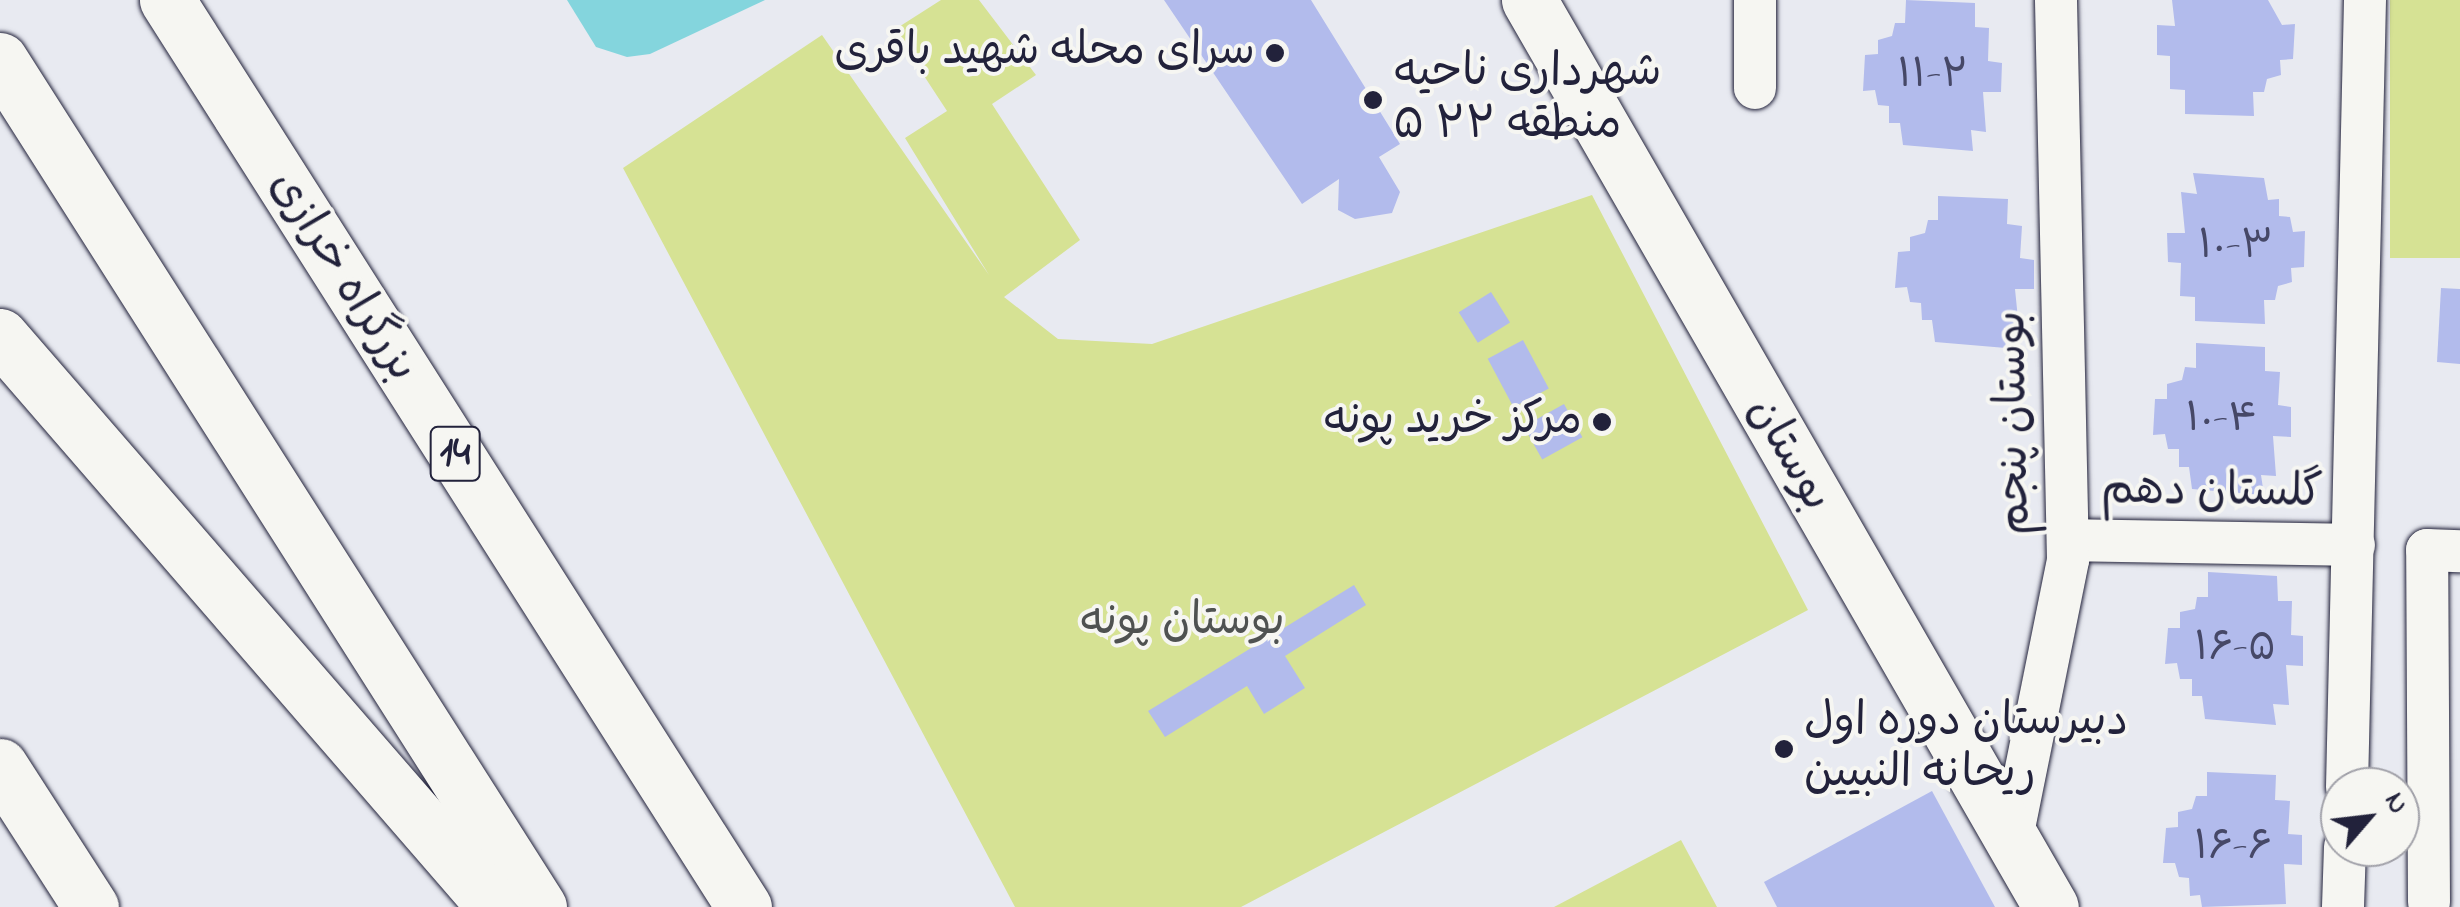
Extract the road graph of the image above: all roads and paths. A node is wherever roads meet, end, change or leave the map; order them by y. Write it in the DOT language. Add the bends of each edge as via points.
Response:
graph roads {
  1 [pos="167,0"];
  2 [pos="1528,0"];
  3 [pos="1755,0"];
  4 [pos="2056,0"];
  5 [pos="2365,0"];
  6 [pos="0,60"];
  7 [pos="0,74"];
  8 [pos="1755,88"];
  9 [pos="36,113"];
  10 [pos="0,336"];
  11 [pos="2068,540"];
  12 [pos="2354,545"];
  13 [pos="2460,552"];
  14 [pos="0,766"];
  15 [pos="2348,767"];
  16 [pos="2012,838"];
  17 [pos="2345,867"];
  18 [pos="2429,902"];
  19 [pos="91,907"];
  20 [pos="495,907"];
  21 [pos="539,907"];
  22 [pos="744,907"];
  23 [pos="2050,907"];
  24 [pos="2344,907"];
  1 -- 22 [label="main road, بزرگراه خرازی / 14"];
  2 -- 16 [label="main road, بوستان"];
  3 -- 8 [label="street"];
  4 -- 11 [label="street, بوستان پنجم"];
  5 -- 12 [label="street"];
  6 -- 9 [label="main road"];
  7 -- 9 [label="main road"];
  9 -- 21 [label="main road"];
  10 -- 20 [label="main road"];
  11 -- 12 [label="street, گلستان دهم"];
  11 -- 16 [label="street, بوستان پنجم"];
  12 -- 15 [label="street"];
  13 -- 18 [label="street" via="2428,550"];
  14 -- 19 [label="main road"];
  16 -- 23 [label="main road, بوستان"];
  17 -- 24 [label="street"];
}
